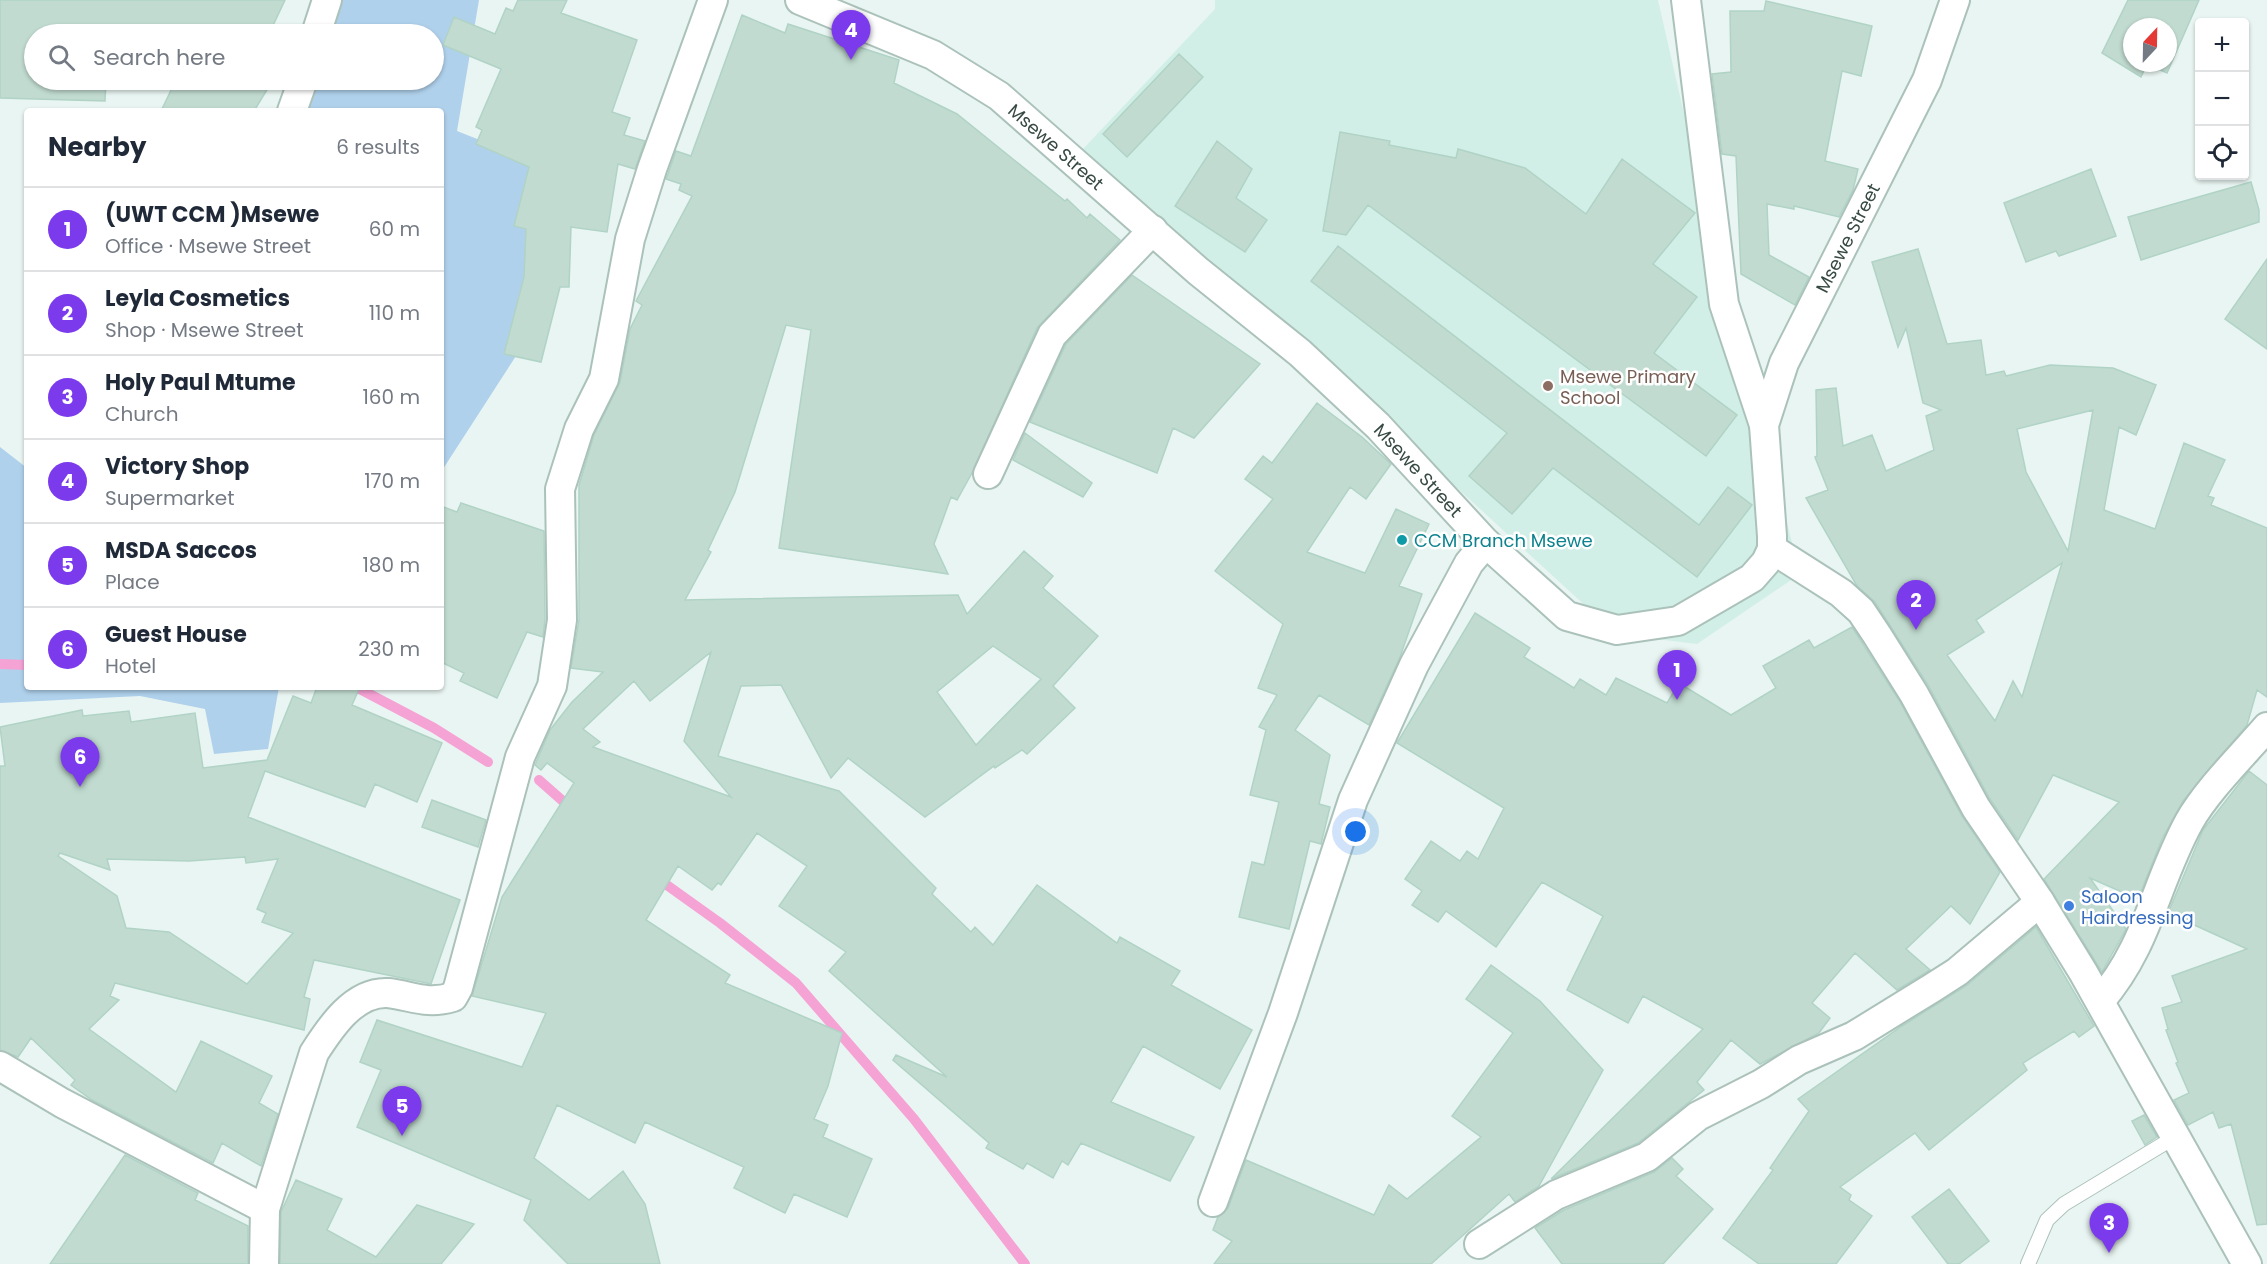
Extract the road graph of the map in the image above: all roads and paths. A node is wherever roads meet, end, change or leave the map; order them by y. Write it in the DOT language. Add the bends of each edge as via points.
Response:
graph roads {
  1 [pos="327,0"];
  2 [pos="713,0"];
  3 [pos="800,0"];
  4 [pos="1686,0"];
  5 [pos="1955,0"];
  6 [pos="319,24"];
  7 [pos="299,90"];
  8 [pos="293,108"];
  9 [pos="1153,230"];
  10 [pos="1764,425"];
  11 [pos="988,474"];
  12 [pos="1486,543"];
  13 [pos="1773,549"];
  14 [pos="2267,727"];
  15 [pos="2040,902"];
  16 [pos="2100,1001"];
  17 [pos="0,1066"];
  18 [pos="2175,1137"];
  19 [pos="1213,1202"];
  20 [pos="265,1209"];
  21 [pos="1479,1244"];
  22 [pos="264,1264"];
  23 [pos="2028,1264"];
  24 [pos="2247,1264"];
  1 -- 6 [label="street"];
  2 -- 20 [label="street" via="630,239 604,379 579,429 560,489 562,620 552,686 520,757 458,988 453,997 438,1001 369,994 335,1024 314,1053"];
  3 -- 9 [label="street, Msewe Street" via="933,55 999,96"];
  4 -- 10 [label="street" via="1724,304"];
  5 -- 10 [label="street, Msewe Street" via="1927,80 1784,363"];
  7 -- 8 [label="street"];
  9 -- 11 [label="street" via="1052,335"];
  9 -- 12 [label="street, Msewe Street" via="1300,354 1378,426"];
  10 -- 13 [label="street, Msewe Street"];
  12 -- 13 [label="street, Msewe Street" via="1567,616 1617,630 1678,621 1752,578"];
  12 -- 19 [label="street" via="1469,563 1414,665 1353,800 1283,1013"];
  13 -- 15 [label="street" via="1861,611 1914,694 1976,808"];
  14 -- 16 [label="street" via="2197,808 2130,962"];
  15 -- 16 [label="street"];
  15 -- 21 [label="street" via="1957,972 1854,1036 1799,1060 1698,1116 1647,1157 1556,1195"];
  16 -- 18 [label="street"];
  17 -- 20 [label="street" via="62,1103"];
  18 -- 23 [label="lane" via="2064,1204 2047,1220"];
  18 -- 24 [label="street"];
  20 -- 22 [label="street"];
}
